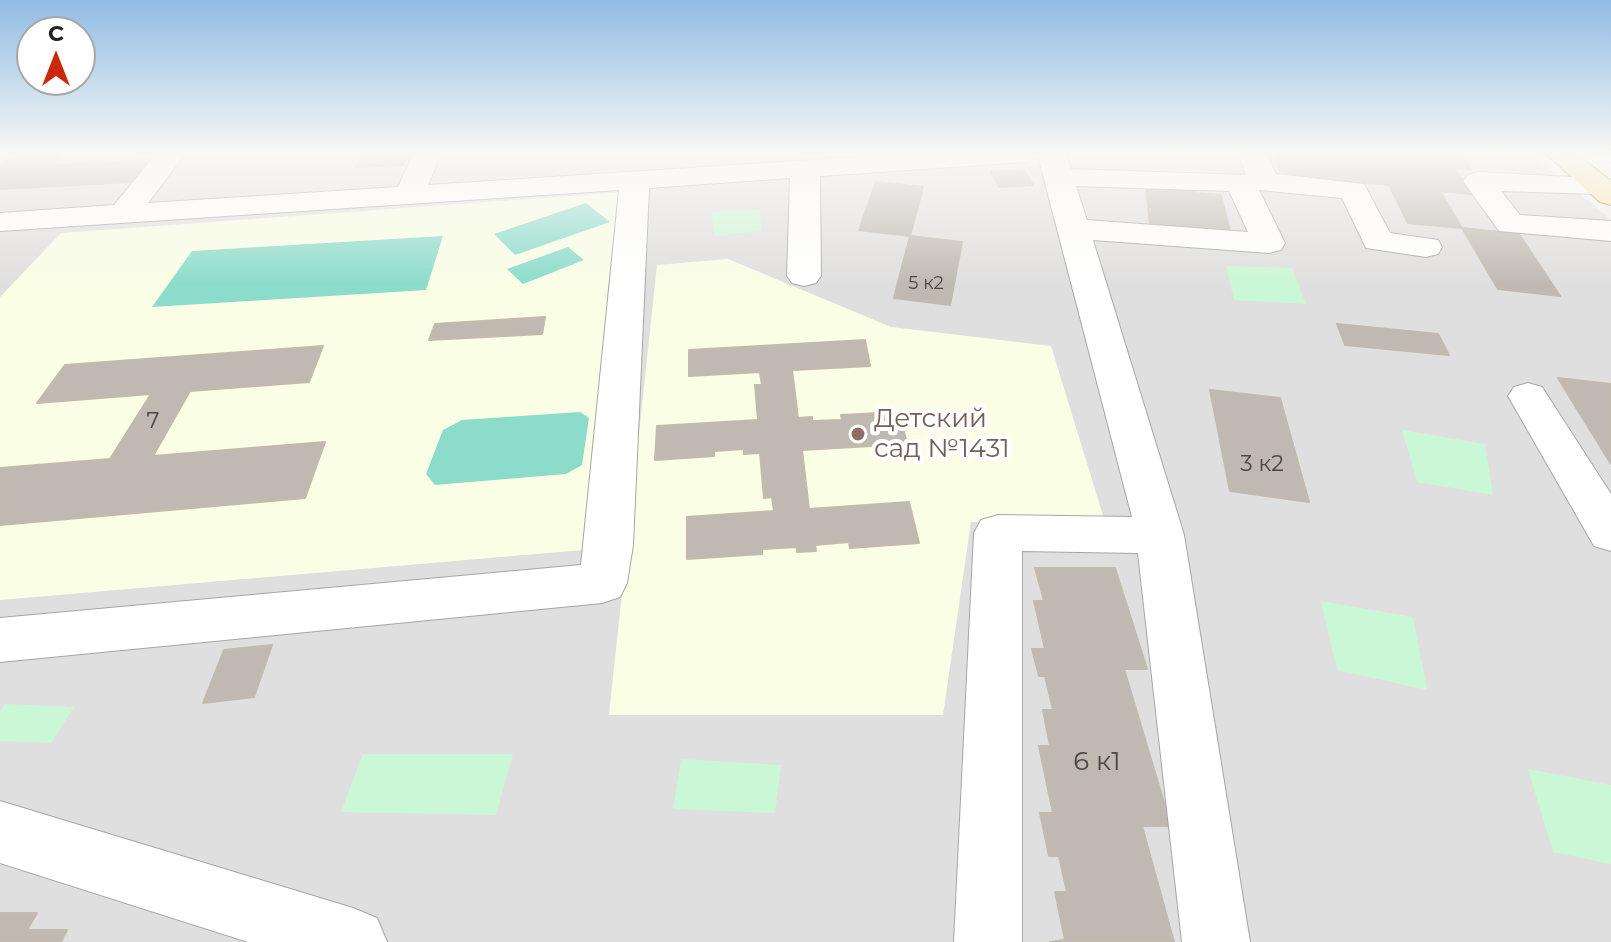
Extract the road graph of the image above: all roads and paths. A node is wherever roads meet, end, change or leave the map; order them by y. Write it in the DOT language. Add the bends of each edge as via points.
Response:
graph roads {
  1 [pos="136,198"];
  2 [pos="364,198"];
  3 [pos="633,198"];
  4 [pos="785,198"];
  5 [pos="1060,198"];
  6 [pos="1248,198"];
  7 [pos="1357,198"];
  8 [pos="1491,198"];
  9 [pos="123,214"];
  10 [pos="0,222"];
  11 [pos="1073,229"];
  12 [pos="1611,231"];
  13 [pos="1426,247"];
  14 [pos="804,276"];
  15 [pos="1528,396"];
  16 [pos="1611,533"];
  17 [pos="1160,535"];
  18 [pos="0,640"];
  19 [pos="0,832"];
  20 [pos="353,942"];
  21 [pos="988,942"];
  22 [pos="1216,942"];
  1 -- 9 [label="street"];
  2 -- 9 [label="street"];
  3 -- 18 [label="street" via="602,583"];
  4 -- 14 [label="street"];
  5 -- 11 [label="street"];
  6 -- 11 [label="street" via="1269,243"];
  7 -- 13 [label="street" via="1378,241"];
  8 -- 12 [label="street" via="1510,224"];
  9 -- 10 [label="street"];
  11 -- 17 [label="street"];
  15 -- 16 [label="street"];
  17 -- 21 [label="street" via="998,533"];
  17 -- 22 [label="street"];
  19 -- 20 [label="street"];
}
